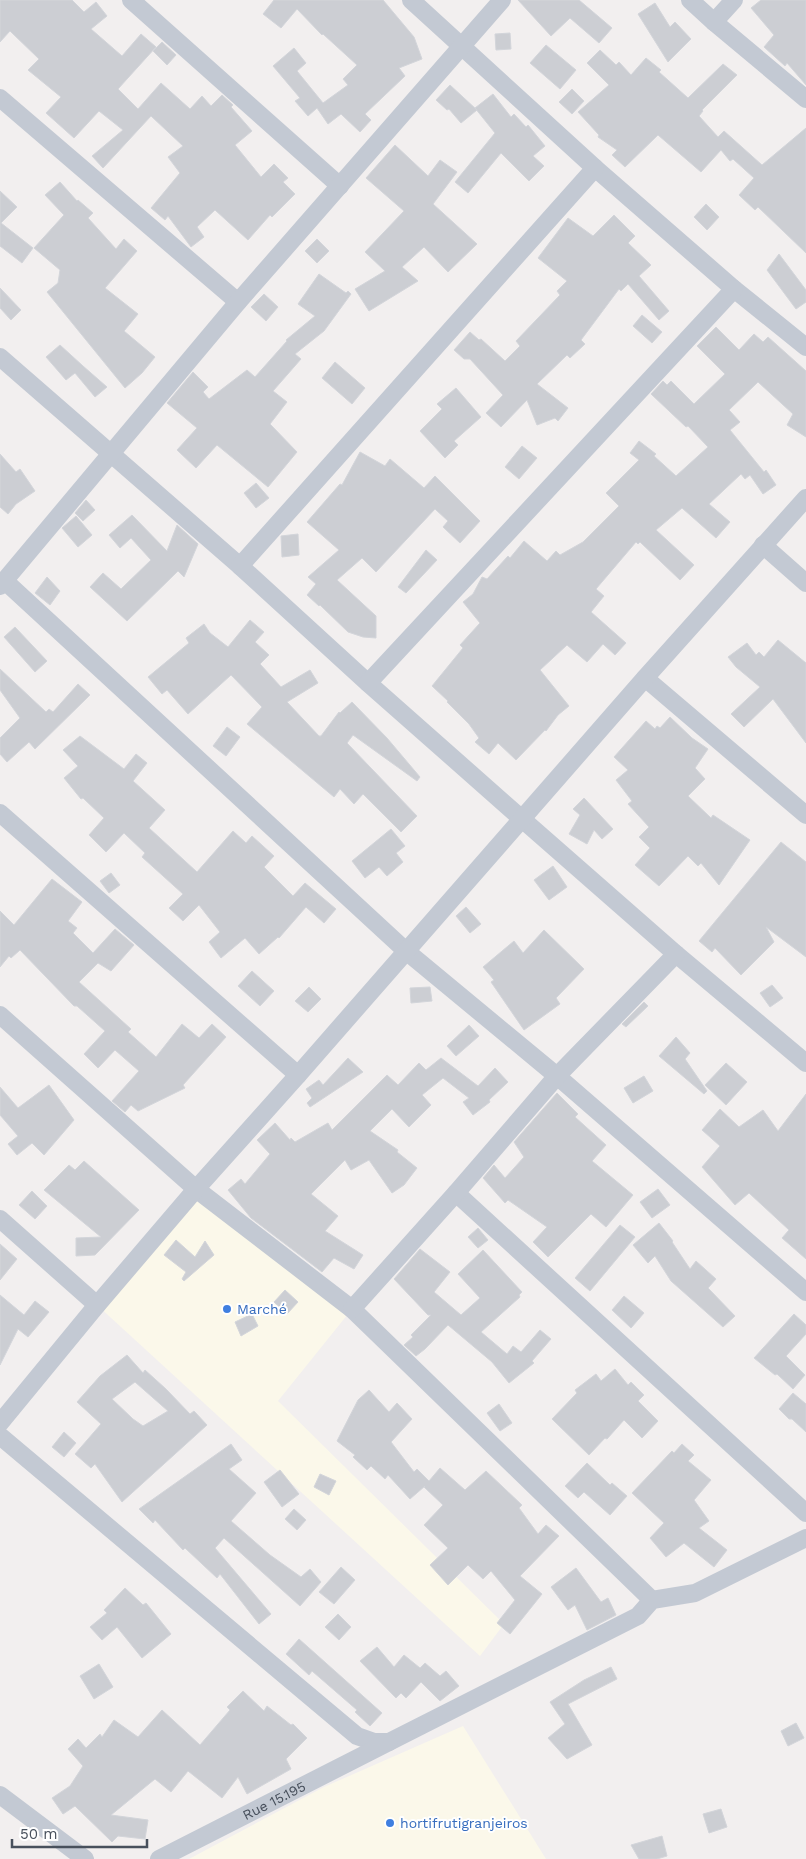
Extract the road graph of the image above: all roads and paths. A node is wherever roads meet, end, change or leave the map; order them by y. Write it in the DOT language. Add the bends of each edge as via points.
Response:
graph roads {
  1 [pos="131,0"];
  2 [pos="411,0"];
  3 [pos="502,0"];
  4 [pos="690,0"];
  5 [pos="734,0"];
  6 [pos="714,22"];
  7 [pos="463,46"];
  8 [pos="0,98"];
  9 [pos="806,99"];
  10 [pos="595,168"];
  11 [pos="340,186"];
  12 [pos="734,289"];
  13 [pos="238,302"];
  14 [pos="806,347"];
  15 [pos="0,357"];
  16 [pos="112,454"];
  17 [pos="806,498"];
  18 [pos="763,545"];
  19 [pos="240,566"];
  20 [pos="806,582"];
  21 [pos="2,584"];
  22 [pos="645,678"];
  23 [pos="368,683"];
  24 [pos="0,813"];
  25 [pos="806,815"];
  26 [pos="522,819"];
  27 [pos="406,950"];
  28 [pos="676,954"];
  29 [pos="0,1015"];
  30 [pos="806,1063"];
  31 [pos="298,1075"];
  32 [pos="557,1076"];
  33 [pos="196,1189"];
  34 [pos="456,1193"];
  35 [pos="0,1219"];
  36 [pos="806,1292"];
  37 [pos="97,1305"];
  38 [pos="352,1309"];
  39 [pos="0,1423"];
  40 [pos="0,1436"];
  41 [pos="806,1513"];
  42 [pos="806,1538"];
  43 [pos="652,1600"];
  44 [pos="390,1742"];
  45 [pos="0,1795"];
  46 [pos="85,1859"];
  47 [pos="159,1859"];
  1 -- 11 [label="street"];
  2 -- 7 [label="street"];
  3 -- 7 [label="street"];
  4 -- 6 [label="street"];
  5 -- 6 [label="street"];
  6 -- 9 [label="street"];
  7 -- 10 [label="street"];
  7 -- 11 [label="street"];
  8 -- 13 [label="street"];
  10 -- 12 [label="street"];
  10 -- 19 [label="street"];
  11 -- 13 [label="street"];
  12 -- 14 [label="street"];
  12 -- 23 [label="street"];
  13 -- 16 [label="street"];
  15 -- 16 [label="street"];
  16 -- 19 [label="street"];
  16 -- 21 [label="street"];
  17 -- 18 [label="street"];
  18 -- 20 [label="street"];
  18 -- 22 [label="street"];
  19 -- 23 [label="street"];
  21 -- 27 [label="street"];
  22 -- 25 [label="street"];
  22 -- 26 [label="street"];
  23 -- 26 [label="street"];
  24 -- 31 [label="street"];
  26 -- 27 [label="street"];
  26 -- 28 [label="street"];
  27 -- 31 [label="street"];
  27 -- 32 [label="street"];
  28 -- 30 [label="street"];
  28 -- 32 [label="street"];
  29 -- 33 [label="street"];
  31 -- 33 [label="street"];
  32 -- 34 [label="street"];
  32 -- 36 [label="street"];
  33 -- 37 [label="street"];
  33 -- 38 [label="street"];
  34 -- 38 [label="street"];
  34 -- 41 [label="street"];
  35 -- 37 [label="street"];
  37 -- 39 [label="street"];
  38 -- 43 [label="street"];
  40 -- 44 [label="street" via="357,1736 374,1742"];
  42 -- 43 [label="street" via="695,1593"];
  43 -- 44 [label="street, Rue 15.195" via="638,1616"];
  44 -- 47 [label="street, Rue 15.195"];
  45 -- 46 [label="street"];
}
